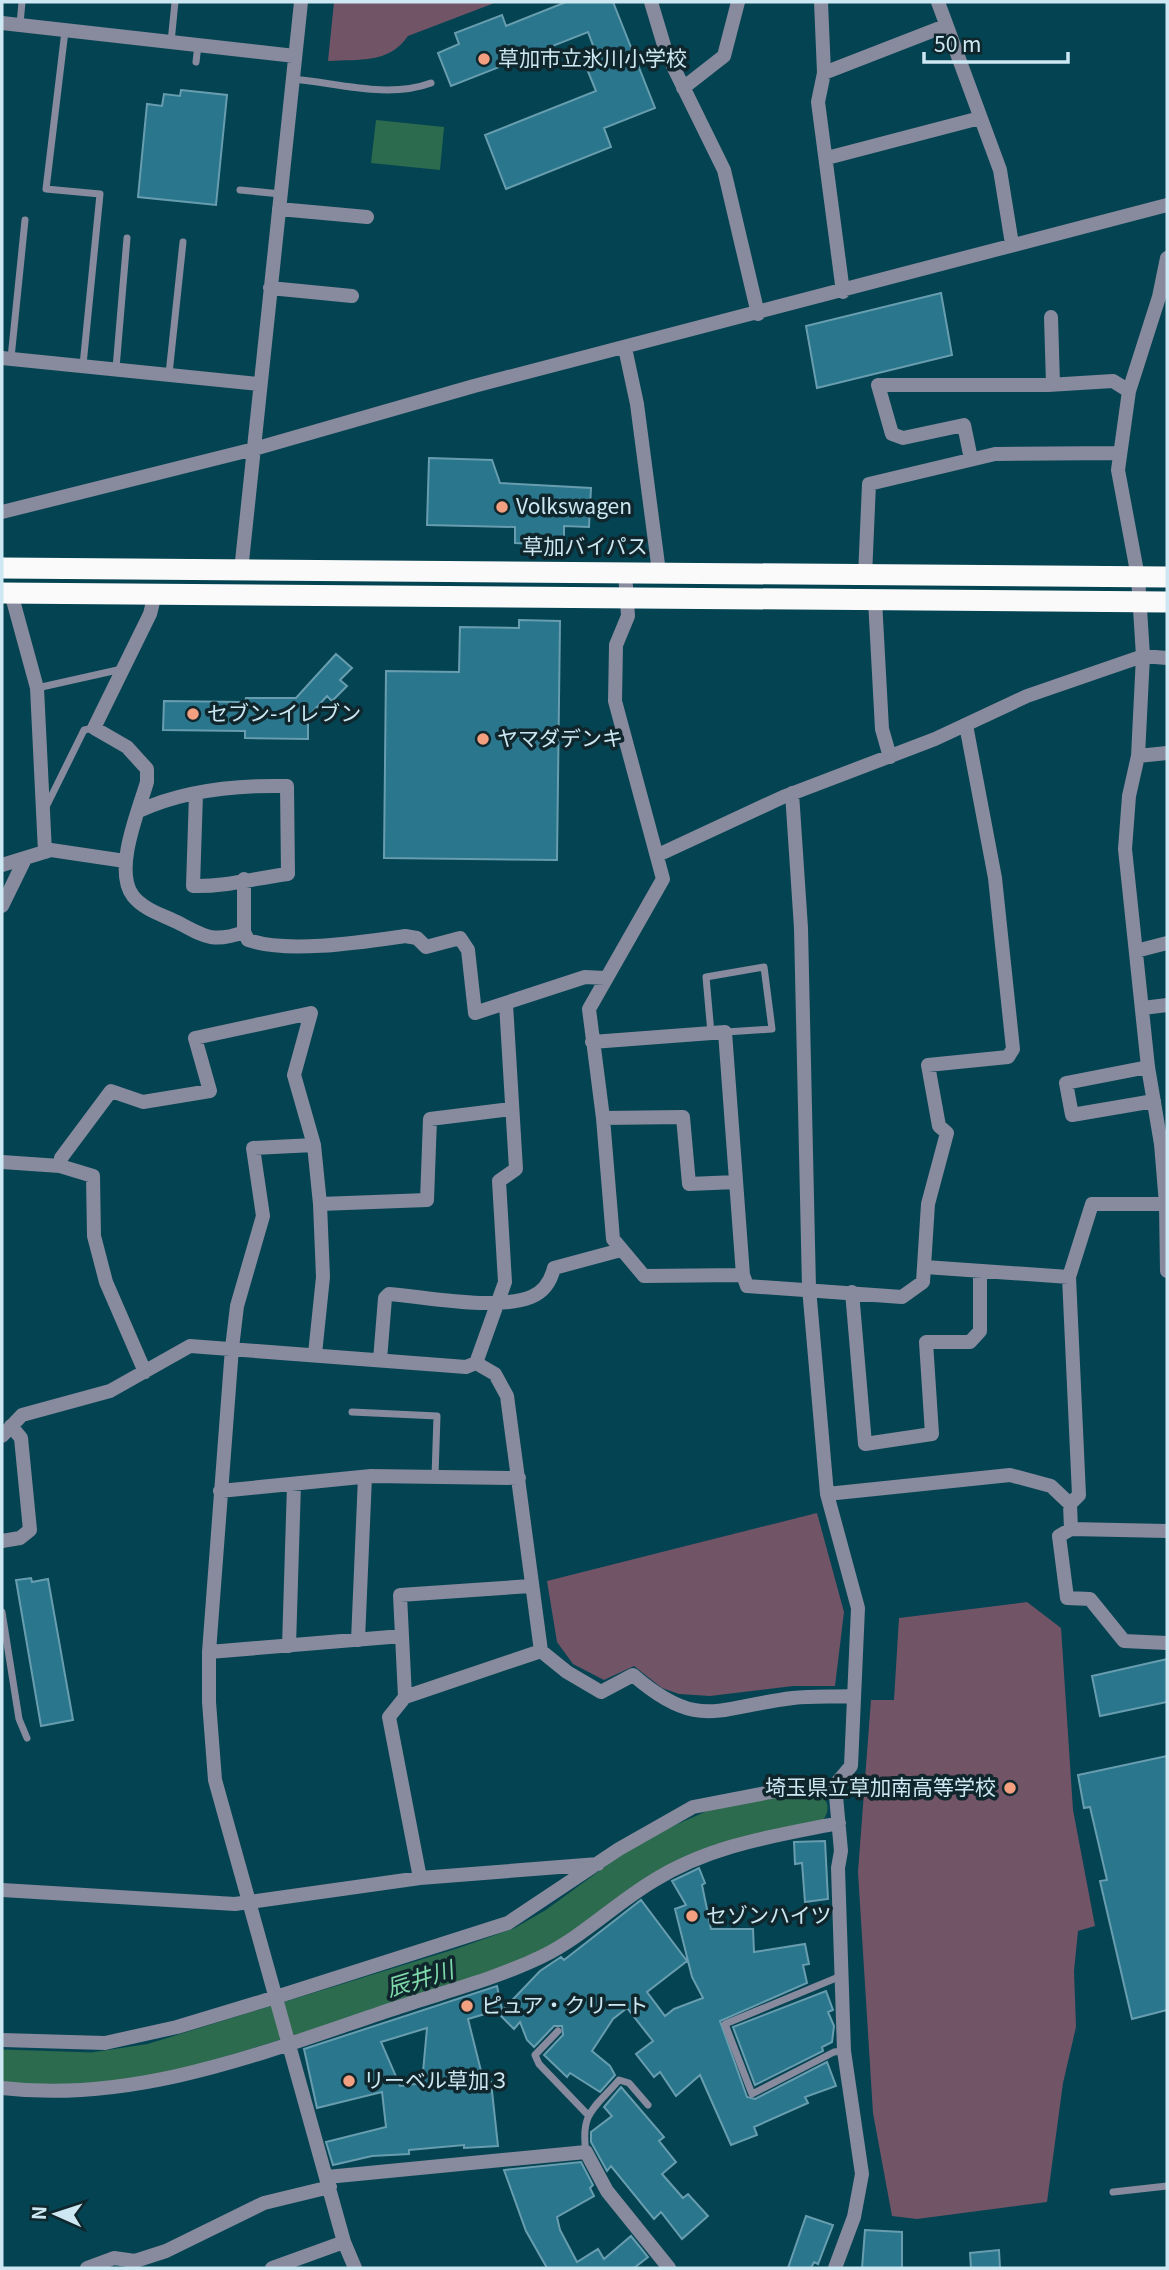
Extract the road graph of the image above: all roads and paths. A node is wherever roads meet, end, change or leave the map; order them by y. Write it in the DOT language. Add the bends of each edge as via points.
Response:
graph roads {
  1 [pos="22,2"];
  2 [pos="175,2"];
  3 [pos="301,2"];
  4 [pos="651,2"];
  5 [pos="738,2"];
  6 [pos="821,2"];
  7 [pos="938,2"];
  8 [pos="2,23"];
  9 [pos="20,25"];
  10 [pos="945,26"];
  11 [pos="65,31"];
  12 [pos="171,42"];
  13 [pos="198,45"];
  14 [pos="295,56"];
  15 [pos="196,62"];
  16 [pos="824,74"];
  17 [pos="293,79"];
  18 [pos="430,83"];
  19 [pos="683,88"];
  20 [pos="980,118"];
  21 [pos="827,158"];
  22 [pos="240,190"];
  23 [pos="280,201"];
  24 [pos="1167,205"];
  25 [pos="367,217"];
  26 [pos="25,220"];
  27 [pos="127,238"];
  28 [pos="183,242"];
  29 [pos="1012,244"];
  30 [pos="1167,258"];
  31 [pos="270,288"];
  32 [pos="843,292"];
  33 [pos="352,296"];
  34 [pos="1163,298"];
  35 [pos="758,314"];
  36 [pos="1051,317"];
  37 [pos="625,348"];
  38 [pos="6,358"];
  39 [pos="83,365"];
  40 [pos="116,368"];
  41 [pos="169,374"];
  42 [pos="260,384"];
  43 [pos="1053,384"];
  44 [pos="1129,391"];
  45 [pos="254,449"];
  46 [pos="1120,453"];
  47 [pos="971,459"];
  48 [pos="2,512"];
  49 [pos="2,568"];
  50 [pos="241,571"];
  51 [pos="625,572"];
  52 [pos="659,572"];
  53 [pos="865,576"];
  54 [pos="1138,577"];
  55 [pos="1167,577"];
  56 [pos="6,593"];
  57 [pos="155,594"];
  58 [pos="627,597"];
  59 [pos="875,600"];
  60 [pos="1141,602"];
  61 [pos="1167,602"];
  62 [pos="1143,656"];
  63 [pos="1167,658"];
  64 [pos="123,668"];
  65 [pos="37,688"];
  66 [pos="966,725"];
  67 [pos="94,728"];
  68 [pos="1167,753"];
  69 [pos="1138,755"];
  70 [pos="890,757"];
  71 [pos="792,793"];
  72 [pos="196,794"];
  73 [pos="44,811"];
  74 [pos="139,811"];
  75 [pos="45,852"];
  76 [pos="658,855"];
  77 [pos="24,859"];
  78 [pos="125,861"];
  79 [pos="2,864"];
  80 [pos="244,879"];
  81 [pos="2,906"];
  82 [pos="244,932"];
  83 [pos="1167,943"];
  84 [pos="1136,951"];
  85 [pos="605,978"];
  86 [pos="506,1004"];
  87 [pos="1167,1005"];
  88 [pos="1143,1008"];
  89 [pos="718,1033"];
  90 [pos="592,1042"];
  91 [pos="1148,1067"];
  92 [pos="1154,1101"];
  93 [pos="511,1109"];
  94 [pos="603,1118"];
  95 [pos="314,1145"];
  96 [pos="2,1162"];
  97 [pos="60,1166"];
  98 [pos="736,1182"];
  99 [pos="320,1203"];
  100 [pos="1167,1204"];
  101 [pos="621,1250"];
  102 [pos="925,1267"];
  103 [pos="980,1271"];
  104 [pos="1167,1272"];
  105 [pos="743,1275"];
  106 [pos="1069,1277"];
  107 [pos="809,1288"];
  108 [pos="852,1292"];
  109 [pos="499,1303"];
  110 [pos="232,1348"];
  111 [pos="315,1354"];
  112 [pos="380,1360"];
  113 [pos="476,1363"];
  114 [pos="145,1372"];
  115 [pos="352,1412"];
  116 [pos="7,1431"];
  117 [pos="436,1476"];
  118 [pos="365,1477"];
  119 [pos="519,1478"];
  120 [pos="293,1483"];
  121 [pos="220,1491"];
  122 [pos="827,1494"];
  123 [pos="1070,1504"];
  124 [pos="1071,1529"];
  125 [pos="1167,1531"];
  126 [pos="2,1541"];
  127 [pos="531,1586"];
  128 [pos="2,1612"];
  129 [pos="402,1636"];
  130 [pos="358,1640"];
  131 [pos="1167,1643"];
  132 [pos="289,1646"];
  133 [pos="541,1651"];
  134 [pos="209,1653"];
  135 [pos="852,1696"];
  136 [pos="405,1697"];
  137 [pos="27,1738"];
  138 [pos="835,1785"];
  139 [pos="839,1824"];
  140 [pos="599,1863"];
  141 [pos="420,1878"];
  142 [pos="2,1891"];
  143 [pos="246,1901"];
  144 [pos="843,1975"];
  145 [pos="274,2001"];
  146 [pos="558,2031"];
  147 [pos="2,2040"];
  148 [pos="286,2041"];
  149 [pos="844,2051"];
  150 [pos="2,2088"];
  151 [pos="648,2105"];
  152 [pos="588,2115"];
  153 [pos="586,2152"];
  154 [pos="329,2182"];
  155 [pos="1167,2186"];
  156 [pos="1113,2192"];
  157 [pos="344,2242"];
  158 [pos="87,2268"];
  159 [pos="272,2268"];
  160 [pos="355,2268"];
  161 [pos="669,2268"];
  162 [pos="835,2268"];
  1 -- 9 [label="lane"];
  2 -- 12 [label="lane"];
  3 -- 14 [label="street"];
  4 -- 19 [label="street"];
  5 -- 19 [label="street" via="724,56"];
  6 -- 16 [label="street"];
  7 -- 10 [label="street"];
  8 -- 9 [label="street"];
  9 -- 11 [label="street"];
  10 -- 16 [label="street"];
  10 -- 20 [label="street"];
  11 -- 12 [label="street"];
  11 -- 39 [label="lane" via="46,189 100,194"];
  12 -- 13 [label="street"];
  13 -- 14 [label="street"];
  13 -- 15 [label="lane"];
  14 -- 17 [label="street"];
  16 -- 21 [label="street" via="818,102"];
  17 -- 18 [label="lane" via="391,90"];
  17 -- 23 [label="street"];
  19 -- 35 [label="street" via="723,170"];
  20 -- 21 [label="street"];
  20 -- 29 [label="street" via="1000,170"];
  21 -- 32 [label="street"];
  22 -- 23 [label="lane"];
  23 -- 25 [label="street"];
  23 -- 31 [label="street"];
  24 -- 29 [label="street"];
  26 -- 38 [label="lane"];
  27 -- 40 [label="lane"];
  28 -- 41 [label="lane"];
  29 -- 32 [label="street"];
  30 -- 34 [label="street"];
  31 -- 33 [label="street"];
  31 -- 42 [label="street"];
  32 -- 35 [label="street"];
  34 -- 44 [label="street"];
  35 -- 37 [label="street"];
  36 -- 43 [label="street"];
  37 -- 45 [label="street"];
  37 -- 52 [label="street"];
  38 -- 39 [label="street"];
  39 -- 40 [label="street"];
  40 -- 41 [label="street"];
  41 -- 42 [label="street"];
  42 -- 45 [label="street"];
  43 -- 44 [label="street" via="1113,381"];
  43 -- 47 [label="street" via="878,384 892,434 903,438 964,425"];
  44 -- 46 [label="street"];
  45 -- 48 [label="street"];
  45 -- 50 [label="street"];
  46 -- 47 [label="street" via="995,454"];
  46 -- 54 [label="street" via="1118,470"];
  47 -- 53 [label="street" via="869,484"];
  49 -- 50 [label="highway, 草加バイパス"];
  50 -- 51 [label="highway, 草加バイパス"];
  51 -- 52 [label="highway, 草加バイパス"];
  51 -- 58 [label="street"];
  52 -- 53 [label="highway, 草加バイパス"];
  53 -- 54 [label="highway, 草加バイパス"];
  54 -- 55 [label="highway, 草加バイパス"];
  54 -- 60 [label="street"];
  56 -- 57 [label="highway"];
  56 -- 65 [label="street"];
  57 -- 58 [label="highway"];
  57 -- 64 [label="street"];
  58 -- 59 [label="highway"];
  58 -- 76 [label="street" via="628,615 617,645 614,701"];
  59 -- 60 [label="highway"];
  59 -- 70 [label="street" via="882,729"];
  60 -- 61 [label="highway"];
  60 -- 62 [label="street"];
  62 -- 63 [label="street"];
  62 -- 66 [label="street" via="1027,696"];
  62 -- 69 [label="street"];
  64 -- 65 [label="lane"];
  64 -- 67 [label="street"];
  65 -- 73 [label="street"];
  66 -- 70 [label="street"];
  66 -- 102 [label="street" via="995,878 1013,1049 1008,1057 928,1065 939,1126 947,1133 928,1205"];
  67 -- 73 [label="lane" via="84,730"];
  67 -- 74 [label="street" via="127,747 148,769"];
  68 -- 69 [label="street"];
  69 -- 84 [label="street" via="1125,849"];
  70 -- 71 [label="street"];
  71 -- 76 [label="street"];
  71 -- 107 [label="street" via="801,928"];
  72 -- 74 [label="street"];
  72 -- 80 [label="street" via="193,886 221,887"];
  72 -- 80 [label="street" via="242,785 287,786 288,874"];
  73 -- 75 [label="street"];
  74 -- 78 [label="street"];
  75 -- 77 [label="street"];
  75 -- 78 [label="street"];
  76 -- 85 [label="street" via="663,879"];
  77 -- 79 [label="street"];
  77 -- 81 [label="street"];
  78 -- 82 [label="street" via="133,895 150,910 206,938"];
  80 -- 82 [label="street"];
  82 -- 86 [label="street" via="248,940 259,944 322,945 405,936 417,938 426,947 460,938 468,950 475,1013"];
  83 -- 84 [label="street"];
  84 -- 88 [label="street"];
  85 -- 86 [label="street" via="585,977"];
  85 -- 90 [label="street" via="589,1009"];
  86 -- 93 [label="street"];
  87 -- 88 [label="street"];
  88 -- 91 [label="street"];
  89 -- 89 [label="lane" via="772,1029 764,967 706,977"];
  89 -- 90 [label="street"];
  89 -- 98 [label="street"];
  90 -- 94 [label="street"];
  91 -- 92 [label="street"];
  91 -- 92 [label="street" via="1066,1083 1072,1115"];
  92 -- 100 [label="street"];
  93 -- 99 [label="street" via="430,1119 427,1200"];
  93 -- 109 [label="street" via="516,1169 499,1181 505,1282"];
  94 -- 98 [label="street" via="683,1117 689,1184"];
  94 -- 101 [label="street" via="612,1239"];
  95 -- 97 [label="street" via="293,1075 311,1013 195,1038 210,1091 143,1102 111,1091 61,1158"];
  95 -- 99 [label="street"];
  95 -- 110 [label="street" via="253,1148 263,1216 237,1306"];
  96 -- 97 [label="street"];
  97 -- 114 [label="street" via="93,1176 94,1236 106,1282"];
  98 -- 105 [label="street"];
  99 -- 111 [label="street" via="323,1277"];
  100 -- 104 [label="street"];
  100 -- 106 [label="street" via="1091,1204"];
  101 -- 105 [label="street" via="644,1276"];
  101 -- 109 [label="street" via="554,1268 551,1281 533,1297"];
  102 -- 103 [label="street"];
  102 -- 108 [label="street" via="923,1282 902,1297"];
  103 -- 106 [label="street"];
  103 -- 108 [label="street" via="980,1331 970,1342 926,1342 932,1434 865,1444"];
  105 -- 107 [label="street" via="747,1286"];
  106 -- 123 [label="street" via="1079,1495"];
  107 -- 108 [label="street"];
  107 -- 122 [label="street"];
  109 -- 112 [label="street" via="389,1294"];
  109 -- 113 [label="street"];
  110 -- 111 [label="street"];
  110 -- 114 [label="street" via="190,1346"];
  110 -- 121 [label="street"];
  111 -- 112 [label="street"];
  112 -- 113 [label="street" via="466,1367"];
  113 -- 119 [label="street" via="495,1374 508,1396"];
  114 -- 116 [label="street" via="110,1391 22,1415"];
  115 -- 117 [label="lane" via="437,1416"];
  116 -- 126 [label="street" via="21,1438 30,1530 20,1538"];
  117 -- 118 [label="street"];
  117 -- 119 [label="street"];
  118 -- 120 [label="street"];
  118 -- 130 [label="street"];
  119 -- 127 [label="street"];
  120 -- 121 [label="street"];
  120 -- 132 [label="street"];
  121 -- 134 [label="street"];
  122 -- 123 [label="street" via="1010,1475 1051,1486"];
  122 -- 135 [label="street" via="858,1608"];
  123 -- 124 [label="street"];
  124 -- 125 [label="street"];
  124 -- 131 [label="street" via="1059,1536 1067,1598 1090,1599 1124,1641"];
  127 -- 129 [label="street" via="400,1595"];
  127 -- 133 [label="street"];
  128 -- 137 [label="lane" via="19,1718"];
  129 -- 130 [label="street"];
  129 -- 136 [label="street"];
  130 -- 132 [label="street"];
  132 -- 134 [label="street"];
  133 -- 135 [label="street" via="601,1692 633,1675 660,1698 708,1713 794,1698"];
  133 -- 136 [label="street"];
  134 -- 143 [label="street" via="215,1780"];
  135 -- 138 [label="street" via="851,1766"];
  136 -- 141 [label="street" via="389,1717"];
  138 -- 139 [label="street"];
  138 -- 140 [label="street" via="802,1786 693,1807"];
  139 -- 144 [label="street"];
  139 -- 148 [label="street" via="737,1843 704,1854 652,1881 525,1965"];
  140 -- 141 [label="street"];
  140 -- 145 [label="street" via="508,1923"];
  141 -- 143 [label="street"];
  142 -- 143 [label="street" via="212,1904"];
  143 -- 145 [label="street"];
  144 -- 149 [label="street"];
  144 -- 149 [label="lane" via="725,2024 752,2094"];
  145 -- 147 [label="street" via="105,2043"];
  145 -- 148 [label="street"];
  146 -- 152 [label="lane" via="535,2055"];
  148 -- 150 [label="street" via="196,2072 130,2086 61,2091"];
  148 -- 154 [label="street"];
  149 -- 162 [label="street" via="862,2175 854,2217"];
  151 -- 152 [label="lane" via="629,2083 619,2080"];
  152 -- 153 [label="lane" via="582,2126"];
  153 -- 154 [label="street"];
  153 -- 161 [label="street" via="607,2191"];
  154 -- 157 [label="street"];
  154 -- 158 [label="street" via="264,2203 166,2251 135,2260 114,2258"];
  155 -- 156 [label="lane"];
  157 -- 159 [label="street"];
  157 -- 160 [label="street"];
}
